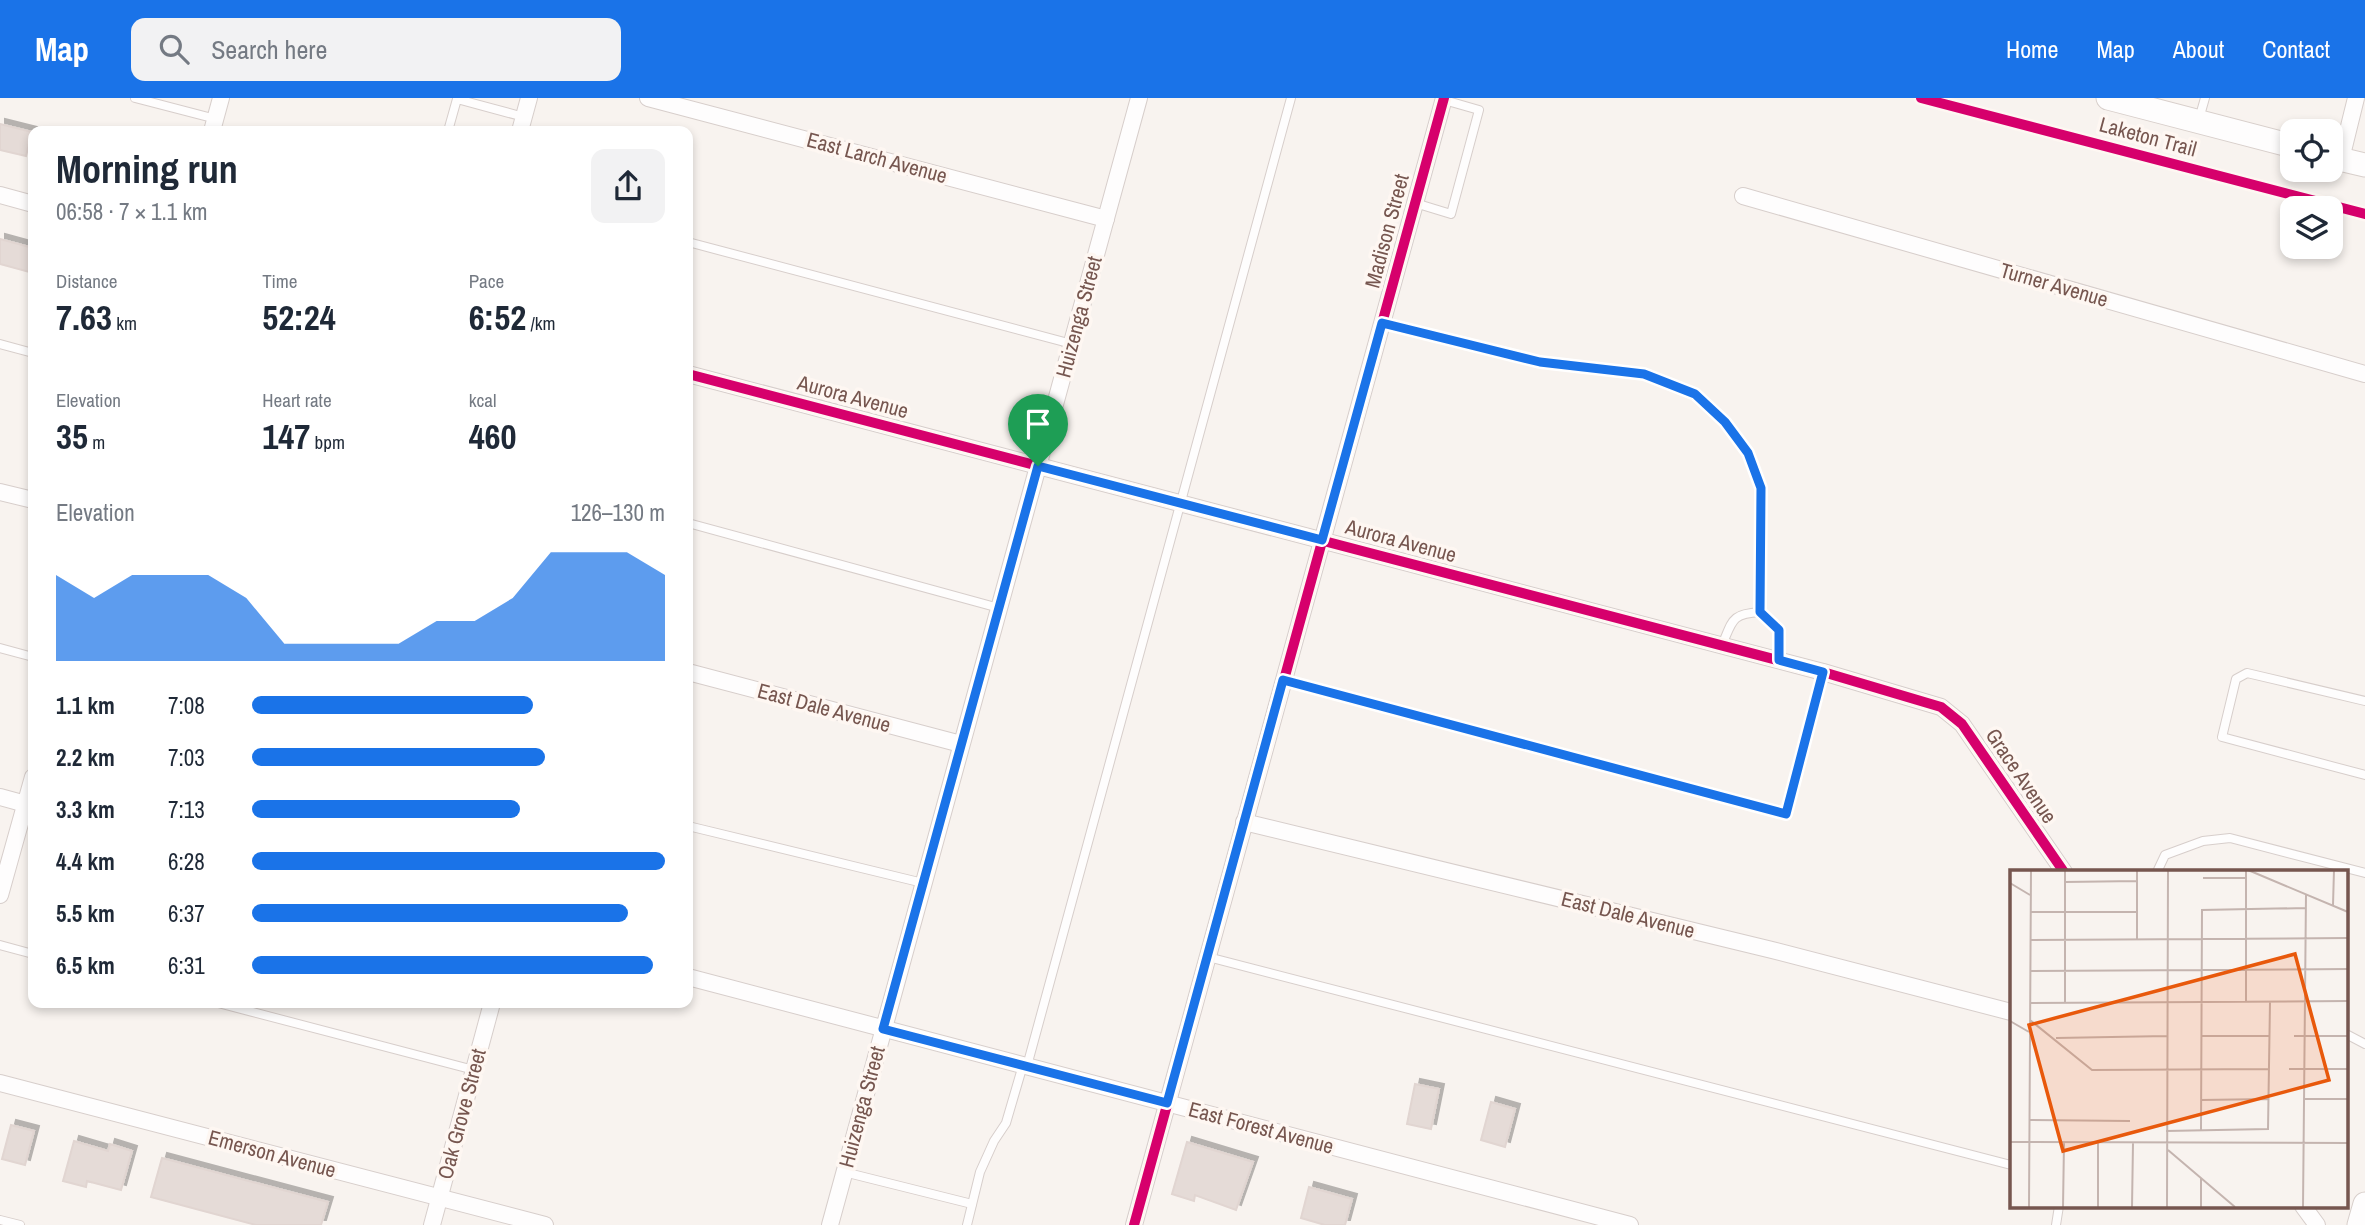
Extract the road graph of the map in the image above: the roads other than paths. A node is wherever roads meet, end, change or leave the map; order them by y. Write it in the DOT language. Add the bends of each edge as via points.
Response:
graph roads {
  1 [pos="135,98"];
  2 [pos="221,98"];
  3 [pos="529,98"];
  4 [pos="648,98"];
  5 [pos="1139,98"];
  6 [pos="1291,98"];
  7 [pos="2108,98"];
  8 [pos="2205,98"];
  9 [pos="2354,98"];
  10 [pos="1444,99"];
  11 [pos="2199,121"];
  12 [pos="522,124"];
  13 [pos="214,125"];
  14 [pos="449,126"];
  15 [pos="2343,135"];
  16 [pos="2280,143"];
  17 [pos="2343,160"];
  18 [pos="2365,165"];
  19 [pos="0,195"];
  20 [pos="1742,196"];
  21 [pos="28,203"];
  22 [pos="1415,203"];
  23 [pos="1106,219"];
  24 [pos="693,243"];
  25 [pos="1382,323"];
  26 [pos="0,344"];
  27 [pos="1072,344"];
  28 [pos="28,352"];
  29 [pos="2365,374"];
  30 [pos="693,375"];
  31 [pos="1038,466"];
  32 [pos="0,492"];
  33 [pos="28,499"];
  34 [pos="1179,503"];
  35 [pos="693,524"];
  36 [pos="1322,540"];
  37 [pos="999,608"];
  38 [pos="1760,612"];
  39 [pos="1722,645"];
  40 [pos="0,648"];
  41 [pos="28,656"];
  42 [pos="1779,660"];
  43 [pos="1823,672"];
  44 [pos="693,673"];
  45 [pos="1283,680"];
  46 [pos="2365,701"];
  47 [pos="1941,707"];
  48 [pos="961,744"];
  49 [pos="2365,775"];
  50 [pos="0,797"];
  51 [pos="28,805"];
  52 [pos="28,808"];
  53 [pos="1244,822"];
  54 [pos="693,826"];
  55 [pos="2063,870"];
  56 [pos="2158,870"];
  57 [pos="2365,873"];
  58 [pos="923,883"];
  59 [pos="0,895"];
  60 [pos="0,946"];
  61 [pos="28,953"];
  62 [pos="1207,957"];
  63 [pos="693,978"];
  64 [pos="237,1008"];
  65 [pos="491,1008"];
  66 [pos="2010,1012"];
  67 [pos="883,1029"];
  68 [pos="2348,1035"];
  69 [pos="2365,1044"];
  70 [pos="1025,1066"];
  71 [pos="474,1070"];
  72 [pos="0,1083"];
  73 [pos="1167,1103"];
  74 [pos="2010,1165"];
  75 [pos="844,1172"];
  76 [pos="439,1198"];
  77 [pos="972,1204"];
  78 [pos="2365,1204"];
  79 [pos="2304,1208"];
  80 [pos="0,1220"];
  81 [pos="20,1225"];
  82 [pos="432,1225"];
  83 [pos="545,1225"];
  84 [pos="830,1225"];
  85 [pos="967,1225"];
  86 [pos="1134,1225"];
  87 [pos="1630,1225"];
  88 [pos="2317,1225"];
  89 [pos="2359,1225"];
  1 -- 13 [label="lane"];
  2 -- 13 [label="street"];
  3 -- 12 [label="street"];
  4 -- 23 [label="street, East Larch Avenue"];
  5 -- 23 [label="street, Huizenga Street"];
  6 -- 34 [label="lane"];
  7 -- 11 [label="main road"];
  8 -- 11 [label="lane"];
  9 -- 15 [label="street"];
  10 -- 22 [label="street, Madison Street"];
  10 -- 22 [label="lane" via="1479,110 1451,214"];
  11 -- 16 [label="main road"];
  12 -- 14 [label="lane" via="457,99"];
  17 -- 18 [label="main road"];
  19 -- 21 [label="street"];
  20 -- 29 [label="street, Turner Avenue"];
  22 -- 25 [label="street, Madison Street"];
  23 -- 27 [label="street, Huizenga Street"];
  24 -- 27 [label="lane"];
  25 -- 36 [label="street, Madison Street"];
  25 -- 38 [label="lane" via="1540,362 1644,374 1695,394 1725,422 1748,453 1761,488"];
  26 -- 28 [label="lane"];
  27 -- 31 [label="street, Huizenga Street"];
  30 -- 31 [label="street, Aurora Avenue"];
  31 -- 34 [label="street, Aurora Avenue"];
  31 -- 37 [label="street, Huizenga Street"];
  32 -- 33 [label="street"];
  34 -- 36 [label="street, Aurora Avenue"];
  34 -- 70 [label="lane"];
  35 -- 37 [label="lane"];
  36 -- 39 [label="street, Aurora Avenue"];
  36 -- 45 [label="street, Madison Street"];
  37 -- 48 [label="street, Huizenga Street"];
  38 -- 39 [label="lane" via="1742,613 1733,620"];
  38 -- 42 [label="lane" via="1779,630"];
  39 -- 42 [label="street, Aurora Avenue"];
  40 -- 41 [label="lane"];
  42 -- 43 [label="street, Aurora Avenue"];
  43 -- 45 [label="lane" via="1786,814"];
  43 -- 47 [label="street, Aurora Avenue"];
  44 -- 48 [label="street, East Dale Avenue"];
  45 -- 53 [label="street, Madison Street"];
  46 -- 49 [label="lane" via="2247,673 2236,679 2222,737"];
  47 -- 55 [label="street, Grace Avenue" via="1962,724"];
  48 -- 58 [label="street, Huizenga Street"];
  50 -- 51 [label="street"];
  52 -- 59 [label="street"];
  53 -- 62 [label="street, Madison Street"];
  53 -- 66 [label="street, East Dale Avenue"];
  54 -- 58 [label="lane"];
  56 -- 57 [label="lane" via="2165,855 2203,841 2230,838"];
  58 -- 67 [label="street, Huizenga Street"];
  60 -- 61 [label="lane"];
  62 -- 73 [label="street, Madison Street"];
  62 -- 74 [label="lane"];
  63 -- 67 [label="street, East Forest Avenue"];
  64 -- 71 [label="lane"];
  65 -- 71 [label="street, Oak Grove Street"];
  67 -- 70 [label="street, East Forest Avenue"];
  67 -- 75 [label="street, Huizenga Street"];
  68 -- 69 [label="lane"];
  70 -- 73 [label="street, East Forest Avenue"];
  70 -- 77 [label="lane" via="1006,1123 980,1172"];
  71 -- 76 [label="street, Oak Grove Street"];
  72 -- 76 [label="street, Emerson Avenue"];
  73 -- 86 [label="street, Madison Street"];
  73 -- 87 [label="street, East Forest Avenue"];
  75 -- 77 [label="lane"];
  75 -- 84 [label="street, Huizenga Street"];
  76 -- 82 [label="street, Oak Grove Street"];
  76 -- 83 [label="street, Emerson Avenue"];
  77 -- 85 [label="lane"];
  78 -- 89 [label="main road"];
  79 -- 88 [label="street"];
  80 -- 81 [label="lane"];
}
